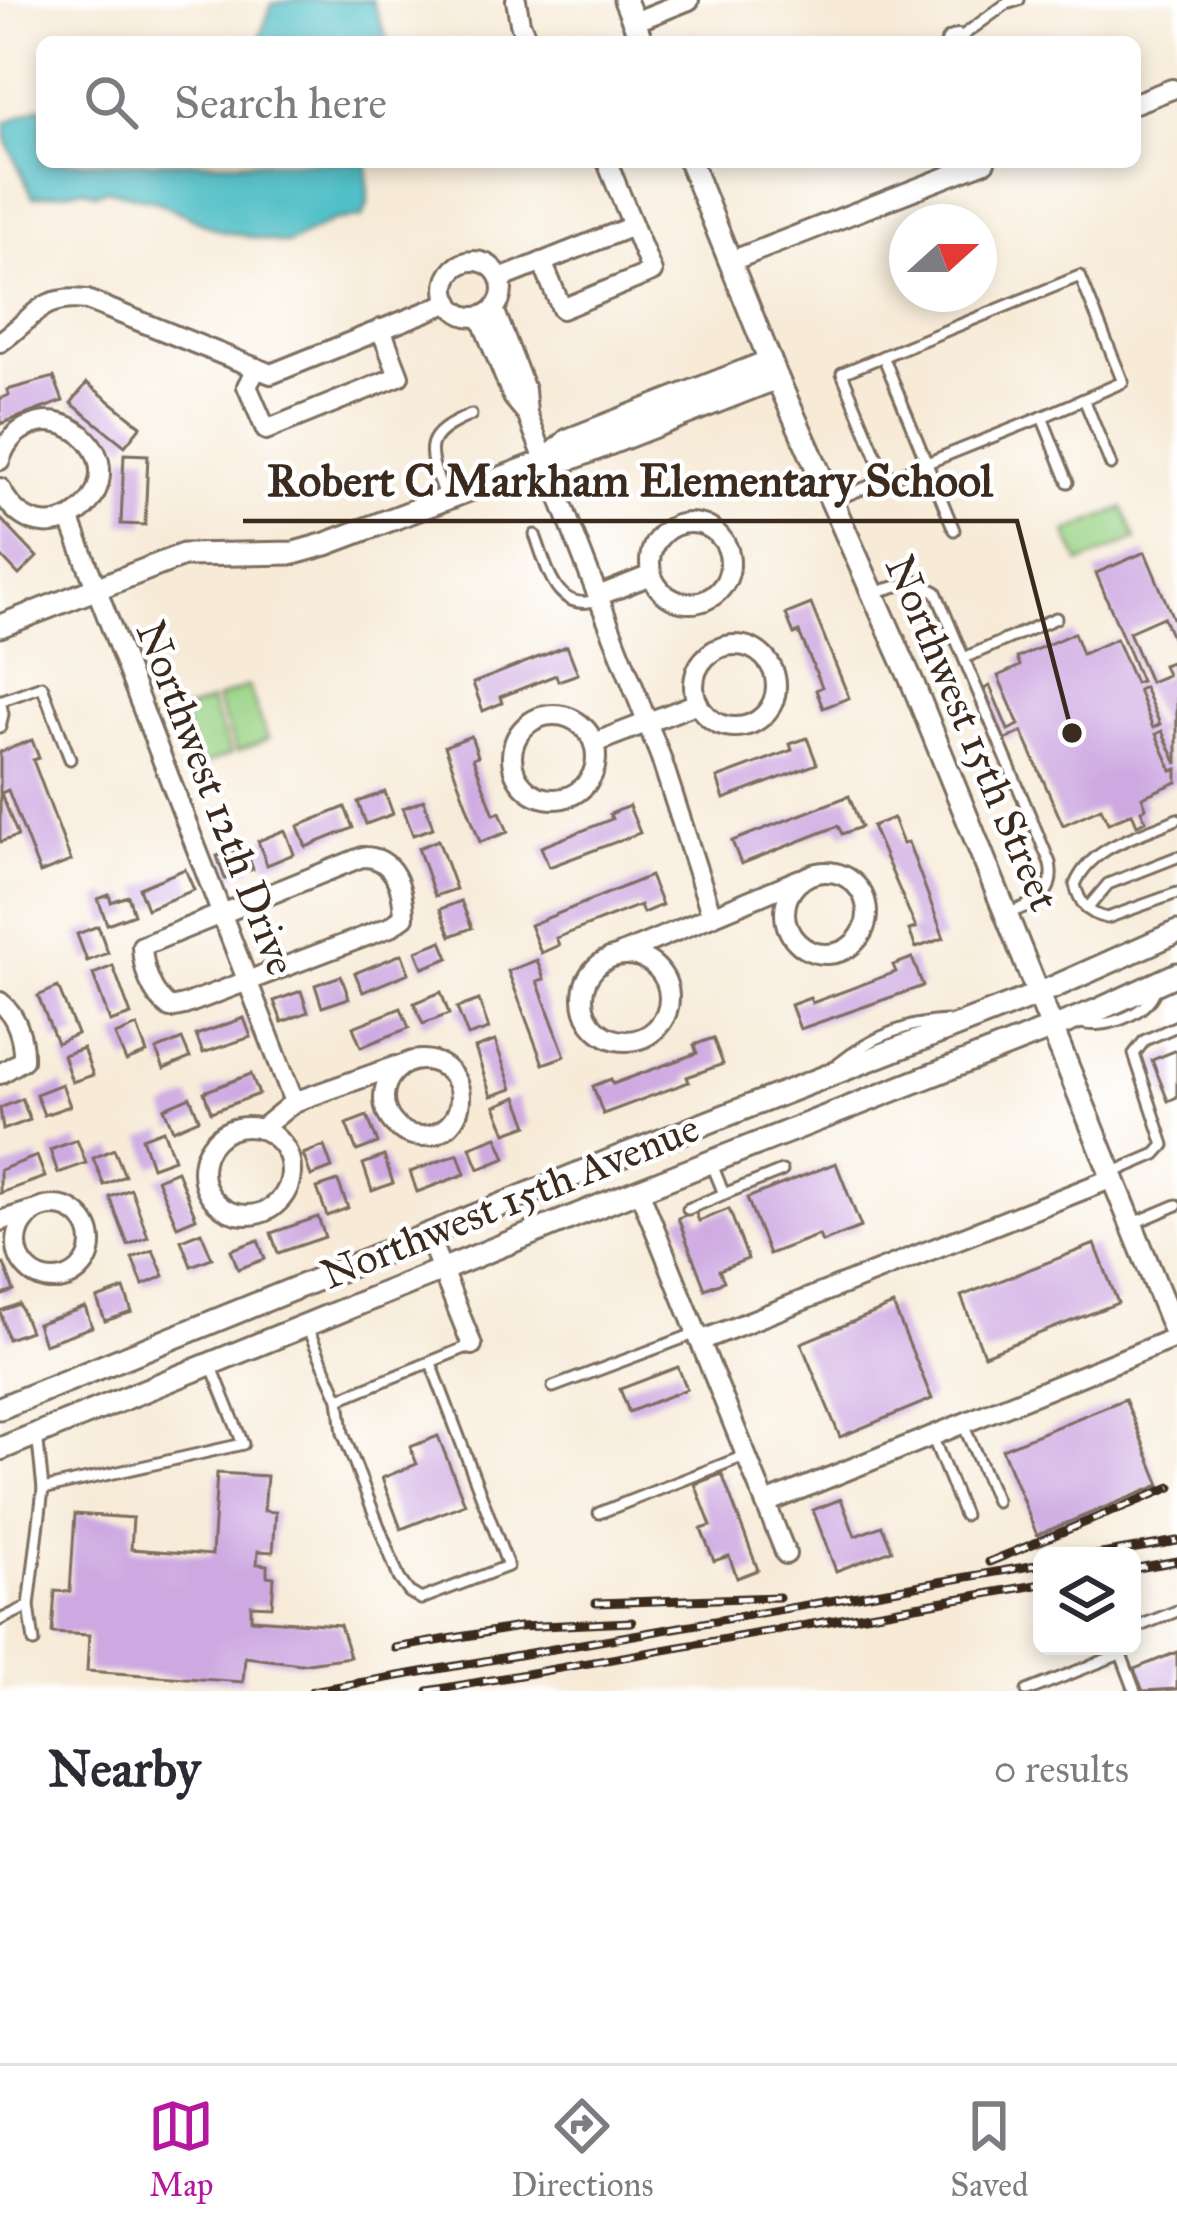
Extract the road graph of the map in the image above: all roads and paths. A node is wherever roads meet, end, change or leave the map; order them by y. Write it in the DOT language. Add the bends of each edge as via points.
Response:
graph roads {
  1 [pos="516,0"];
  2 [pos="625,0"];
  3 [pos="689,0"];
  4 [pos="1019,0"];
  5 [pos="638,32"];
  6 [pos="526,36"];
  7 [pos="961,36"];
  8 [pos="1174,88"];
  9 [pos="1141,102"];
  10 [pos="609,168"];
  11 [pos="692,168"];
  12 [pos="970,168"];
  13 [pos="633,226"];
  14 [pos="731,261"];
  15 [pos="542,262"];
  16 [pos="500,279"];
  17 [pos="449,302"];
  18 [pos="487,313"];
  19 [pos="381,329"];
  20 [pos="0,342"];
  21 [pos="883,356"];
  22 [pos="256,368"];
  23 [pos="773,370"];
  24 [pos="1084,398"];
  25 [pos="471,415"];
  26 [pos="1042,417"];
  27 [pos="0,460"];
  28 [pos="545,461"];
  29 [pos="927,463"];
  30 [pos="880,465"];
  31 [pos="1111,466"];
  32 [pos="1068,482"];
  33 [pos="0,488"];
  34 [pos="445,499"];
  35 [pos="832,501"];
  36 [pos="70,520"];
  37 [pos="954,530"];
  38 [pos="535,536"];
  39 [pos="651,575"];
  40 [pos="98,589"];
  41 [pos="873,593"];
  42 [pos="599,597"];
  43 [pos="1056,618"];
  44 [pos="0,626"];
  45 [pos="964,658"];
  46 [pos="0,701"];
  47 [pos="698,703"];
  48 [pos="647,722"];
  49 [pos="0,727"];
  50 [pos="594,743"];
  51 [pos="70,759"];
  52 [pos="1177,819"];
  53 [pos="1177,857"];
  54 [pos="810,875"];
  55 [pos="1177,893"];
  56 [pos="1087,909"];
  57 [pos="221,911"];
  58 [pos="1005,915"];
  59 [pos="712,916"];
  60 [pos="1177,932"];
  61 [pos="611,958"];
  62 [pos="1170,975"];
  63 [pos="248,982"];
  64 [pos="1036,995"];
  65 [pos="0,1002"];
  66 [pos="1177,1026"];
  67 [pos="1050,1028"];
  68 [pos="406,1063"];
  69 [pos="0,1074"];
  70 [pos="294,1102"];
  71 [pos="261,1129"];
  72 [pos="711,1162"];
  73 [pos="782,1171"];
  74 [pos="1112,1175"];
  75 [pos="639,1190"];
  76 [pos="724,1194"];
  77 [pos="1177,1205"];
  78 [pos="49,1207"];
  79 [pos="688,1210"];
  80 [pos="0,1220"];
  81 [pos="1132,1224"];
  82 [pos="428,1235"];
  83 [pos="442,1270"];
  84 [pos="306,1325"];
  85 [pos="699,1337"];
  86 [pos="1177,1337"];
  87 [pos="153,1346"];
  88 [pos="472,1346"];
  89 [pos="211,1363"];
  90 [pos="431,1363"];
  91 [pos="553,1387"];
  92 [pos="339,1400"];
  93 [pos="0,1408"];
  94 [pos="963,1424"];
  95 [pos="37,1433"];
  96 [pos="932,1436"];
  97 [pos="0,1449"];
  98 [pos="747,1455"];
  99 [pos="43,1489"];
  100 [pos="996,1501"];
  101 [pos="766,1503"];
  102 [pos="599,1513"];
  103 [pos="964,1515"];
  104 [pos="786,1554"];
  105 [pos="29,1606"];
  106 [pos="1177,1611"];
  107 [pos="0,1619"];
  108 [pos="1141,1625"];
  109 [pos="34,1642"];
  110 [pos="1108,1655"];
  111 [pos="1121,1655"];
  112 [pos="1056,1678"];
  113 [pos="1027,1691"];
  114 [pos="1061,1691"];
  115 [pos="1135,1691"];
  1 -- 6 [label="street"];
  2 -- 5 [label="street"];
  3 -- 5 [label="street"];
  4 -- 7 [label="lane"];
  8 -- 9 [label="street"];
  10 -- 13 [label="street"];
  11 -- 14 [label="street, Northwest 15th Street"];
  12 -- 14 [label="street"];
  13 -- 15 [label="street"];
  13 -- 15 [label="street" via="652,272 562,309"];
  14 -- 23 [label="street, Northwest 15th Street"];
  15 -- 16 [label="street"];
  16 -- 17 [label="street" via="481,262 462,263 448,278"];
  16 -- 18 [label="street" via="502,292"];
  17 -- 18 [label="street" via="464,315"];
  17 -- 19 [label="street"];
  18 -- 28 [label="street" via="525,390"];
  19 -- 22 [label="street" via="272,374"];
  19 -- 22 [label="street" via="399,376 266,430 247,386"];
  20 -- 22 [label="street" via="40,306 75,298"];
  21 -- 24 [label="lane" via="1080,276 1123,382"];
  21 -- 29 [label="lane"];
  21 -- 30 [label="lane" via="842,374"];
  23 -- 28 [label="street" via="568,440"];
  23 -- 35 [label="street, Northwest 15th Street"];
  24 -- 26 [label="lane"];
  24 -- 31 [label="lane"];
  25 -- 34 [label="lane" via="434,438"];
  26 -- 29 [label="lane"];
  26 -- 32 [label="lane"];
  27 -- 36 [label="street" via="12,437 43,422 86,439 98,483"];
  28 -- 34 [label="street"];
  28 -- 42 [label="street"];
  29 -- 35 [label="lane"];
  29 -- 37 [label="lane"];
  33 -- 36 [label="street" via="35,523"];
  34 -- 40 [label="street" via="294,553 183,555"];
  35 -- 41 [label="street, Northwest 15th Street"];
  36 -- 40 [label="street, Northwest 12th Drive"];
  38 -- 42 [label="lane" via="557,591 588,604"];
  39 -- 39 [label="street" via="676,602 705,601 726,582 729,554 715,531 676,524 654,542"];
  39 -- 42 [label="street"];
  40 -- 44 [label="street"];
  40 -- 57 [label="street, Northwest 12th Drive"];
  41 -- 45 [label="lane" via="915,580 931,587"];
  41 -- 58 [label="street, Northwest 15th Street"];
  42 -- 48 [label="street"];
  43 -- 45 [label="lane"];
  45 -- 58 [label="lane" via="1052,872 1045,897"];
  46 -- 49 [label="lane"];
  46 -- 51 [label="lane" via="42,686"];
  47 -- 47 [label="street" via="722,726 752,724 772,704 775,676 757,652 720,648 699,667"];
  47 -- 48 [label="street"];
  48 -- 50 [label="street"];
  48 -- 59 [label="street"];
  50 -- 50 [label="street" via="567,716 538,717 517,737 513,765 528,790 569,797 591,778"];
  52 -- 56 [label="lane" via="1082,867 1075,885"];
  53 -- 56 [label="lane" via="1108,884"];
  54 -- 54 [label="street" via="785,908 790,934 812,952 841,952 867,920 861,892 839,874"];
  54 -- 59 [label="street"];
  55 -- 56 [label="lane" via="1107,918"];
  57 -- 63 [label="street, Northwest 12th Drive"];
  57 -- 63 [label="street" via="142,946 143,964 170,1008"];
  57 -- 63 [label="street" via="362,857 389,865 403,898 404,917 390,927"];
  58 -- 64 [label="street, Northwest 15th Street"];
  59 -- 61 [label="street"];
  60 -- 64 [label="street, Northwest 15th Avenue"];
  61 -- 61 [label="street" via="589,977 584,1006 599,1032 640,1039 663,1020 669,991 653,965"];
  62 -- 67 [label="street, Northwest 15th Avenue"];
  63 -- 70 [label="street, Northwest 12th Drive"];
  64 -- 67 [label="street, Northwest 15th Street"];
  64 -- 82 [label="street, Northwest 15th Avenue"];
  65 -- 69 [label="street" via="23,1047 22,1060"];
  66 -- 74 [label="lane" via="1145,1040 1135,1054 1164,1145"];
  67 -- 72 [label="street, Northwest 15th Avenue"];
  67 -- 74 [label="street, Northwest 15th Street"];
  68 -- 68 [label="street" via="387,1080 384,1106 399,1128 436,1133 459,1103 454,1078 434,1061"];
  68 -- 70 [label="street"];
  70 -- 71 [label="street"];
  71 -- 71 [label="street" via="231,1130 204,1158 206,1190 236,1214 265,1212 288,1186 288,1155"];
  72 -- 75 [label="street, Northwest 15th Avenue"];
  72 -- 76 [label="lane"];
  73 -- 76 [label="lane"];
  74 -- 81 [label="street, Northwest 15th Street"];
  74 -- 85 [label="street"];
  75 -- 83 [label="street, Northwest 15th Avenue"];
  75 -- 85 [label="street"];
  76 -- 79 [label="lane"];
  77 -- 81 [label="lane"];
  78 -- 78 [label="street" via="73,1211 89,1230 90,1255 64,1279 30,1272 18,1251 28,1218"];
  78 -- 80 [label="street"];
  81 -- 86 [label="street, Northwest 15th Street"];
  82 -- 83 [label="street"];
  82 -- 87 [label="street, Northwest 15th Avenue"];
  83 -- 84 [label="street, Northwest 15th Avenue"];
  83 -- 88 [label="street"];
  84 -- 89 [label="street, Northwest 15th Avenue"];
  84 -- 92 [label="lane"];
  85 -- 91 [label="lane"];
  85 -- 98 [label="street"];
  86 -- 94 [label="street"];
  87 -- 93 [label="street, Northwest 15th Avenue"];
  87 -- 95 [label="street" via="142,1360 47,1402 35,1418"];
  88 -- 90 [label="lane"];
  89 -- 95 [label="street, Northwest 15th Avenue"];
  89 -- 99 [label="lane" via="243,1444"];
  90 -- 92 [label="lane"];
  90 -- 92 [label="lane" via="508,1566 422,1599 409,1592 343,1433"];
  94 -- 96 [label="street"];
  94 -- 100 [label="lane"];
  95 -- 97 [label="street, Northwest 15th Avenue"];
  95 -- 99 [label="lane"];
  96 -- 101 [label="street"];
  96 -- 103 [label="lane"];
  98 -- 101 [label="street"];
  98 -- 102 [label="lane"];
  99 -- 105 [label="lane"];
  101 -- 104 [label="street"];
  105 -- 107 [label="lane"];
  105 -- 109 [label="lane"];
  106 -- 108 [label="lane"];
  110 -- 112 [label="lane"];
  111 -- 115 [label="lane"];
  112 -- 113 [label="lane"];
  112 -- 114 [label="lane"];
}
